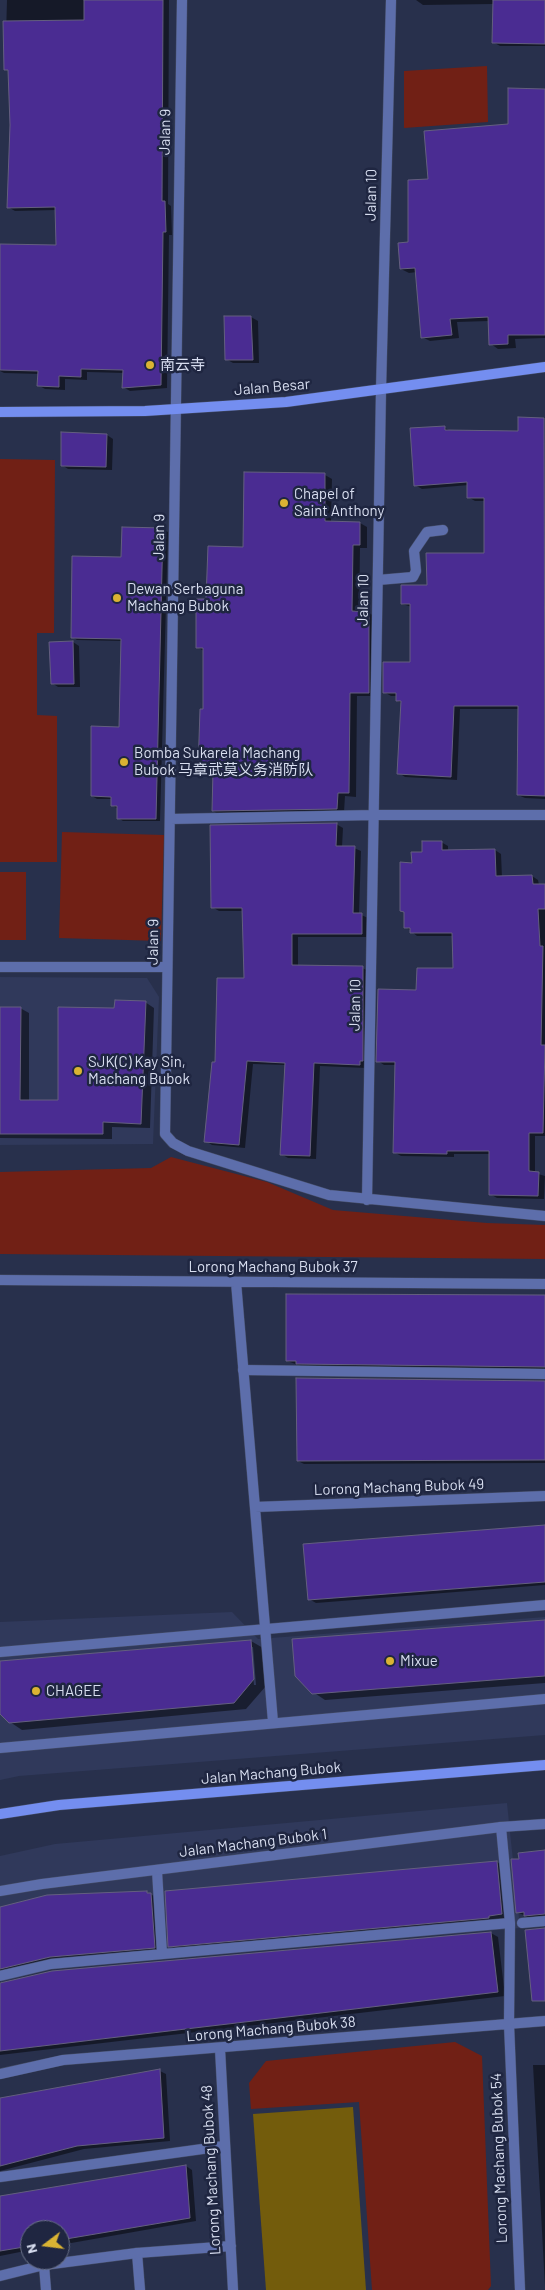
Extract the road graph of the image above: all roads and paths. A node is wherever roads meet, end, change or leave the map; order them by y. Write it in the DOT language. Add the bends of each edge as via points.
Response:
graph roads {
  1 [pos="182,0"];
  2 [pos="391,0"];
  3 [pos="545,367"];
  4 [pos="381,390"];
  5 [pos="176,410"];
  6 [pos="0,412"];
  7 [pos="442,530"];
  8 [pos="378,580"];
  9 [pos="374,815"];
  10 [pos="545,815"];
  11 [pos="170,819"];
  12 [pos="0,967"];
  13 [pos="167,967"];
  14 [pos="367,1200"];
  15 [pos="545,1216"];
  16 [pos="0,1280"];
  17 [pos="236,1282"];
  18 [pos="545,1284"];
  19 [pos="243,1370"];
  20 [pos="545,1374"];
  21 [pos="545,1496"];
  22 [pos="255,1508"];
  23 [pos="545,1606"];
  24 [pos="265,1629"];
  25 [pos="0,1652"];
  26 [pos="545,1699"];
  27 [pos="273,1722"];
  28 [pos="0,1748"];
  29 [pos="545,1765"];
  30 [pos="0,1814"];
  31 [pos="545,1824"];
  32 [pos="505,1826"];
  33 [pos="157,1871"];
  34 [pos="0,1891"];
  35 [pos="545,1920"];
  36 [pos="522,1922"];
  37 [pos="510,1923"];
  38 [pos="162,1953"];
  39 [pos="0,1976"];
  40 [pos="545,2021"];
  41 [pos="509,2024"];
  42 [pos="220,2049"];
  43 [pos="0,2074"];
  44 [pos="224,2146"];
  45 [pos="0,2177"];
  46 [pos="231,2246"];
  47 [pos="137,2253"];
  48 [pos="70,2262"];
  49 [pos="24,2270"];
  50 [pos="44,2270"];
  51 [pos="0,2276"];
  52 [pos="46,2290"];
  53 [pos="140,2290"];
  54 [pos="233,2290"];
  55 [pos="520,2290"];
  1 -- 5 [label="street, Jalan 9"];
  2 -- 4 [label="street, Jalan 10"];
  3 -- 4 [label="main road, Jalan Besar"];
  4 -- 5 [label="main road, Jalan Besar" via="286,402"];
  4 -- 8 [label="street, Jalan 10"];
  5 -- 6 [label="main road, Jalan Besar"];
  5 -- 11 [label="street, Jalan 9"];
  7 -- 8 [label="street" via="427,532 414,551 416,571 413,577"];
  8 -- 9 [label="street, Jalan 10"];
  9 -- 10 [label="street"];
  9 -- 11 [label="street"];
  9 -- 14 [label="street, Jalan 10"];
  11 -- 13 [label="street, Jalan 9"];
  12 -- 13 [label="street"];
  13 -- 14 [label="street, Jalan 9" via="165,1134 188,1151 329,1195"];
  14 -- 15 [label="street"];
  16 -- 17 [label="street, Lorong Machang Bubok 37"];
  17 -- 18 [label="street, Lorong Machang Bubok 37"];
  17 -- 19 [label="street"];
  19 -- 20 [label="street"];
  19 -- 22 [label="street"];
  21 -- 22 [label="street, Lorong Machang Bubok 49"];
  22 -- 24 [label="street"];
  23 -- 24 [label="street"];
  24 -- 25 [label="street"];
  24 -- 27 [label="street"];
  26 -- 27 [label="street"];
  27 -- 28 [label="street"];
  29 -- 30 [label="main road, Jalan Machang Bubok" via="59,1805"];
  31 -- 32 [label="street, Jalan Machang Bubok 1"];
  32 -- 33 [label="street, Jalan Machang Bubok 1"];
  32 -- 37 [label="street, Lorong Machang Bubok 54"];
  33 -- 34 [label="street, Jalan Machang Bubok 1"];
  33 -- 38 [label="street"];
  35 -- 36 [label="street"];
  37 -- 38 [label="street"];
  37 -- 41 [label="street, Lorong Machang Bubok 54"];
  38 -- 39 [label="street" via="51,1964"];
  40 -- 41 [label="street, Lorong Machang Bubok 38"];
  41 -- 42 [label="street, Lorong Machang Bubok 38"];
  41 -- 55 [label="street, Lorong Machang Bubok 54"];
  42 -- 43 [label="street, Lorong Machang Bubok 38" via="63,2060"];
  42 -- 44 [label="street, Lorong Machang Bubok 48"];
  44 -- 45 [label="street"];
  44 -- 46 [label="street, Lorong Machang Bubok 48"];
  46 -- 47 [label="street"];
  46 -- 54 [label="street, Lorong Machang Bubok 48"];
  47 -- 48 [label="street"];
  47 -- 53 [label="street"];
  49 -- 51 [label="street"];
  50 -- 52 [label="street"];
}
